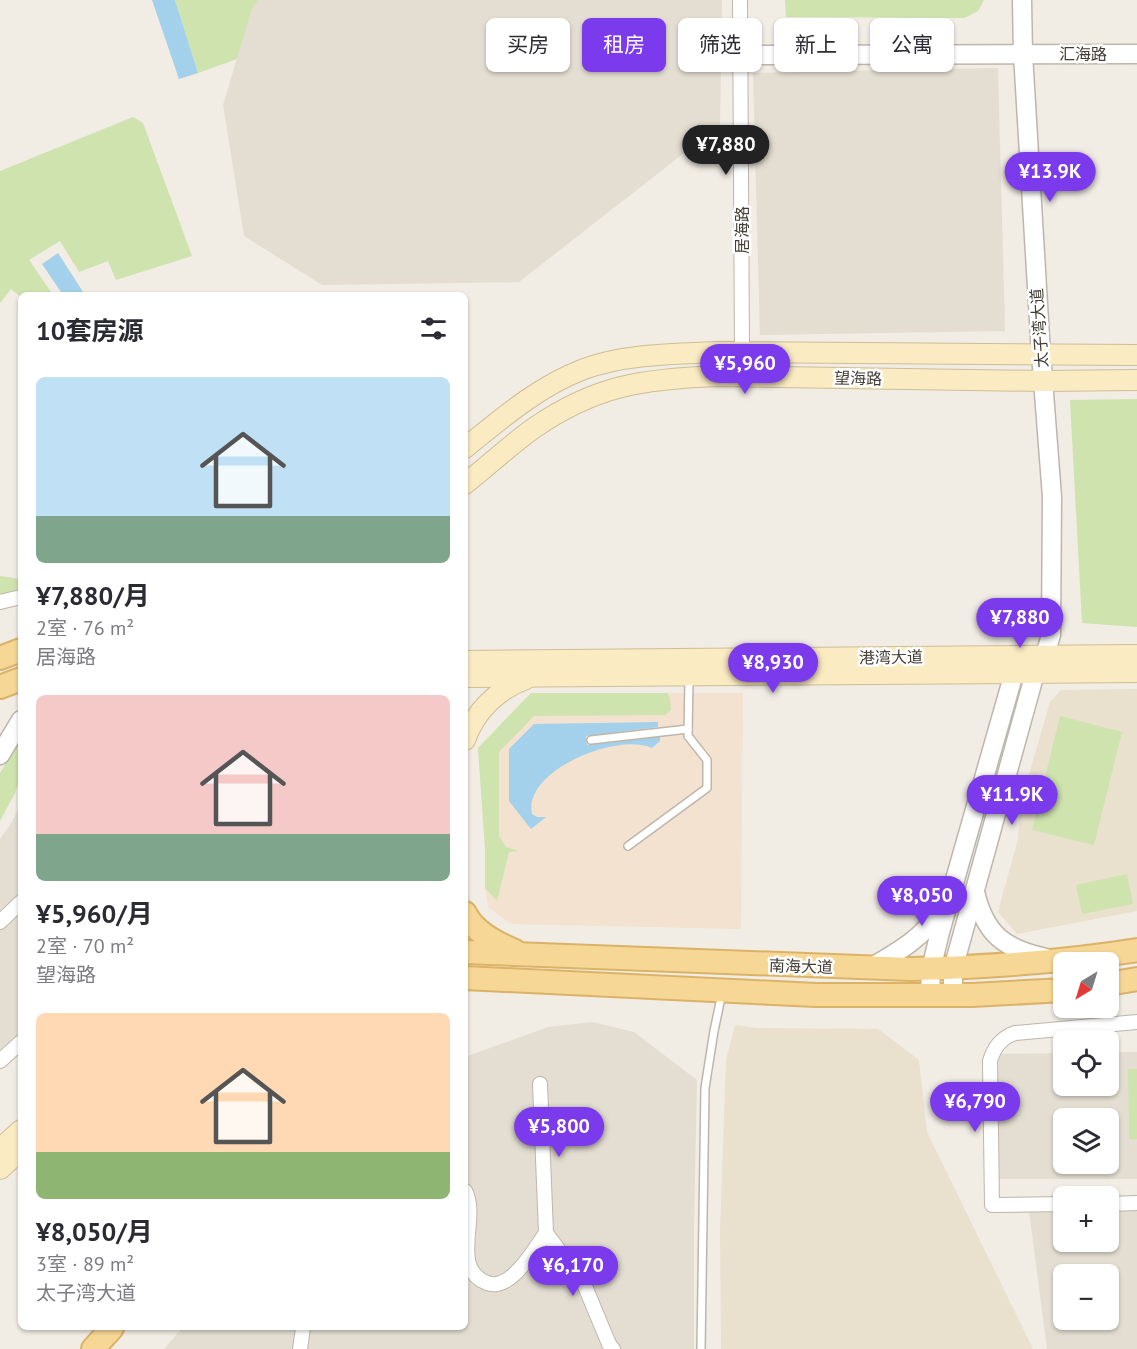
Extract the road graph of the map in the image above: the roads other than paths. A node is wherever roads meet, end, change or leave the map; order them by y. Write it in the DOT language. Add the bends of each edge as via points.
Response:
graph roads {
  1 [pos="740,0"];
  2 [pos="1022,0"];
  3 [pos="740,18"];
  4 [pos="1023,54"];
  5 [pos="1137,54"];
  6 [pos="762,55"];
  7 [pos="741,72"];
  8 [pos="742,352"];
  9 [pos="1041,354"];
  10 [pos="1137,355"];
  11 [pos="1137,380"];
  12 [pos="1042,381"];
  13 [pos="468,446"];
  14 [pos="468,482"];
  15 [pos="18,598"];
  16 [pos="0,602"];
  17 [pos="18,651"];
  18 [pos="1045,655"];
  19 [pos="1137,655"];
  20 [pos="0,658"];
  21 [pos="468,661"];
  22 [pos="1137,672"];
  23 [pos="1014,673"];
  24 [pos="1035,673"];
  25 [pos="689,676"];
  26 [pos="468,677"];
  27 [pos="531,677"];
  28 [pos="18,680"];
  29 [pos="0,687"];
  30 [pos="18,725"];
  31 [pos="688,729"];
  32 [pos="468,735"];
  33 [pos="591,740"];
  34 [pos="0,755"];
  35 [pos="628,846"];
  36 [pos="975,892"];
  37 [pos="950,895"];
  38 [pos="18,905"];
  39 [pos="468,917"];
  40 [pos="0,922"];
  41 [pos="1137,950"];
  42 [pos="468,952"];
  43 [pos="1119,953"];
  44 [pos="525,954"];
  45 [pos="1053,960"];
  46 [pos="1053,961"];
  47 [pos="870,968"];
  48 [pos="942,969"];
  49 [pos="468,978"];
  50 [pos="1137,979"];
  51 [pos="1119,982"];
  52 [pos="723,990"];
  53 [pos="1053,991"];
  54 [pos="941,996"];
  55 [pos="1137,1022"];
  56 [pos="18,1045"];
  57 [pos="0,1061"];
  58 [pos="540,1084"];
  59 [pos="18,1133"];
  60 [pos="0,1149"];
  61 [pos="18,1153"];
  62 [pos="0,1169"];
  63 [pos="468,1198"];
  64 [pos="1137,1203"];
  65 [pos="1053,1204"];
  66 [pos="1119,1204"];
  67 [pos="468,1227"];
  68 [pos="546,1233"];
  69 [pos="468,1260"];
  70 [pos="110,1330"];
  71 [pos="128,1330"];
  72 [pos="303,1330"];
  73 [pos="93,1349"];
  74 [pos="111,1349"];
  75 [pos="300,1349"];
  76 [pos="613,1349"];
  77 [pos="701,1349"];
  1 -- 3 [label="street, 居海路"];
  2 -- 4 [label="street, 太子湾大道"];
  4 -- 5 [label="street, 汇海路"];
  4 -- 6 [label="street, 汇海路"];
  4 -- 9 [label="street, 太子湾大道"];
  7 -- 8 [label="street, 居海路"];
  8 -- 9 [label="main road, 望海路"];
  8 -- 13 [label="main road, 望海路" via="671,354 584,369 518,405"];
  9 -- 10 [label="main road, 望海路"];
  9 -- 12 [label="street, 太子湾大道"];
  11 -- 12 [label="main road, 望海路"];
  12 -- 14 [label="main road, 望海路" via="717,376 630,384 564,409 532,429"];
  12 -- 18 [label="street, 太子湾大道" via="1052,497 1051,634"];
  15 -- 16 [label="street"];
  17 -- 20 [label="main road"];
  18 -- 19 [label="main road, 港湾大道"];
  18 -- 21 [label="main road, 港湾大道"];
  18 -- 23 [label="street"];
  18 -- 24 [label="street, 太子湾大道"];
  22 -- 24 [label="main road, 港湾大道"];
  23 -- 24 [label="main road, 港湾大道"];
  23 -- 25 [label="main road, 港湾大道"];
  23 -- 37 [label="street"];
  24 -- 36 [label="street, 太子湾大道"];
  25 -- 27 [label="main road, 港湾大道"];
  25 -- 31 [label="lane"];
  26 -- 27 [label="main road, 港湾大道"];
  27 -- 32 [label="main road" via="514,683 484,706"];
  28 -- 29 [label="main road"];
  30 -- 34 [label="street"];
  31 -- 33 [label="lane"];
  31 -- 35 [label="lane" via="688,736 707,760 707,788"];
  36 -- 45 [label="street" via="991,932 1001,941 1028,954"];
  36 -- 48 [label="street, 太子湾大道"];
  37 -- 47 [label="street" via="924,932"];
  37 -- 48 [label="street"];
  38 -- 40 [label="street"];
  39 -- 44 [label="main road" via="491,939"];
  41 -- 43 [label="main road, 南海大道"];
  42 -- 44 [label="main road, 南海大道"];
  44 -- 47 [label="main road, 南海大道"];
  46 -- 48 [label="main road, 南海大道"];
  47 -- 48 [label="main road, 南海大道"];
  48 -- 54 [label="street"];
  49 -- 52 [label="main road, 南海大道"];
  50 -- 51 [label="main road"];
  52 -- 54 [label="main road, 南海大道"];
  52 -- 77 [label="lane" via="705,1088"];
  53 -- 54 [label="main road, 南海大道"];
  55 -- 65 [label="street" via="1015,1032 1003,1038 992,1055 992,1205"];
  56 -- 57 [label="street"];
  58 -- 68 [label="street"];
  59 -- 60 [label="main road"];
  61 -- 62 [label="main road"];
  63 -- 67 [label="street"];
  64 -- 66 [label="street"];
  68 -- 69 [label="street" via="508,1280 495,1285 480,1279"];
  68 -- 76 [label="street" via="584,1284"];
  70 -- 73 [label="main road"];
  71 -- 74 [label="main road"];
  72 -- 75 [label="street"];
}
